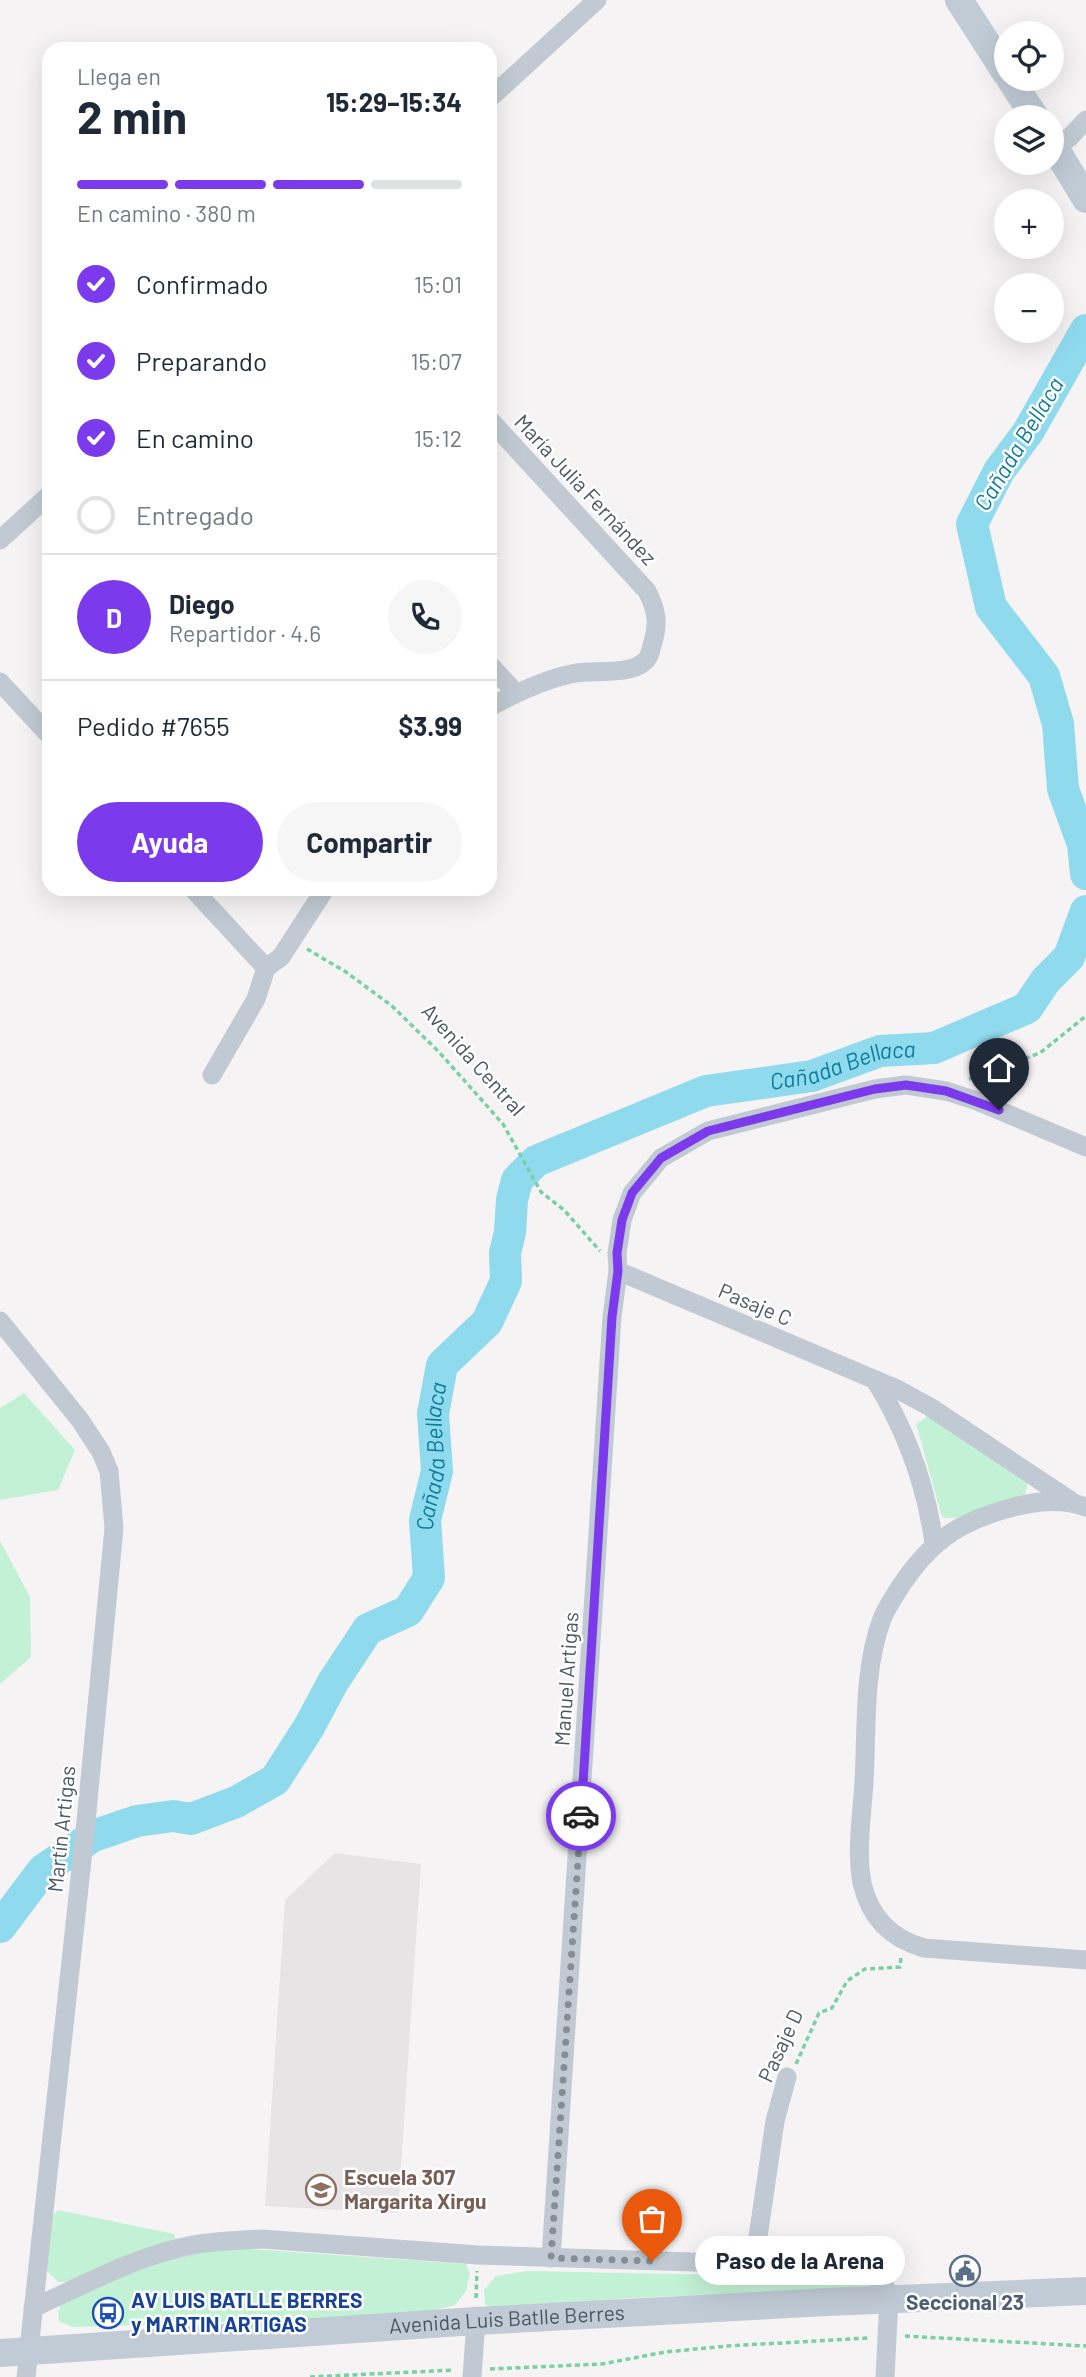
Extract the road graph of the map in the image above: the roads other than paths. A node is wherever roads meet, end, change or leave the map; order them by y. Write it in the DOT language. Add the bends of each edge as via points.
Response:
graph roads {
  1 [pos="597,0"];
  2 [pos="959,0"];
  3 [pos="994,54"];
  4 [pos="497,92"];
  5 [pos="1086,120"];
  6 [pos="1064,140"];
  7 [pos="1064,163"];
  8 [pos="1086,199"];
  9 [pos="497,428"];
  10 [pos="42,501"];
  11 [pos="0,540"];
  12 [pos="497,673"];
  13 [pos="0,682"];
  14 [pos="516,694"];
  15 [pos="497,704"];
  16 [pos="42,727"];
  17 [pos="200,896"];
  18 [pos="320,896"];
  19 [pos="267,968"];
  20 [pos="212,1075"];
  21 [pos="1086,1147"];
  22 [pos="618,1271"];
  23 [pos="0,1321"];
  24 [pos="875,1380"];
  25 [pos="1079,1504"];
  26 [pos="934,1543"];
  27 [pos="1086,1960"];
  28 [pos="787,2077"];
  29 [pos="551,2258"];
  30 [pos="754,2264"];
  31 [pos="1086,2291"];
  32 [pos="1020,2293"];
  33 [pos="1086,2298"];
  34 [pos="889,2299"];
  35 [pos="33,2308"];
  36 [pos="476,2322"];
  37 [pos="0,2353"];
  38 [pos="28,2364"];
  39 [pos="472,2373"];
  40 [pos="886,2377"];
  1 -- 4 [label="street"];
  2 -- 3 [label="main road"];
  5 -- 6 [label="street"];
  7 -- 8 [label="main road"];
  9 -- 14 [label="street, María Julia Fernández" via="646,591 656,610 655,634 644,662 623,670 575,673"];
  10 -- 11 [label="street"];
  12 -- 14 [label="street"];
  13 -- 16 [label="street"];
  14 -- 15 [label="street"];
  17 -- 19 [label="street"];
  18 -- 19 [label="street" via="281,957"];
  19 -- 20 [label="street" via="256,999"];
  21 -- 22 [label="street, Manuel Artigas" via="977,1101 906,1085 708,1131 661,1158 632,1193 622,1220"];
  22 -- 24 [label="street, Pasaje C"];
  22 -- 29 [label="street, Manuel Artigas"];
  23 -- 35 [label="street, Martín Artigas" via="101,1452 109,1471 114,1528"];
  24 -- 25 [label="street, Pasaje C" via="930,1407"];
  24 -- 26 [label="street" via="911,1452"];
  25 -- 26 [label="street" via="1042,1502 993,1513"];
  26 -- 27 [label="street" via="912,1569 883,1618 873,1650 860,1845 862,1884 883,1926 902,1941 924,1948"];
  28 -- 30 [label="street, Pasaje D" via="775,2121"];
  29 -- 30 [label="street"];
  29 -- 35 [label="street" via="262,2239 228,2241 146,2259"];
  30 -- 34 [label="street" via="865,2274 881,2279"];
  31 -- 32 [label="main road, Avenida Luis Batlle Berres"];
  32 -- 33 [label="main road, Avenida Luis Batlle Berres"];
  32 -- 34 [label="main road, Avenida Luis Batlle Berres"];
  34 -- 36 [label="main road, Avenida Luis Batlle Berres"];
  34 -- 40 [label="street"];
  35 -- 38 [label="street, Martín Artigas"];
  36 -- 38 [label="main road, Avenida Luis Batlle Berres"];
  36 -- 39 [label="street"];
  37 -- 38 [label="main road, Avenida Luis Batlle Berres"];
}
